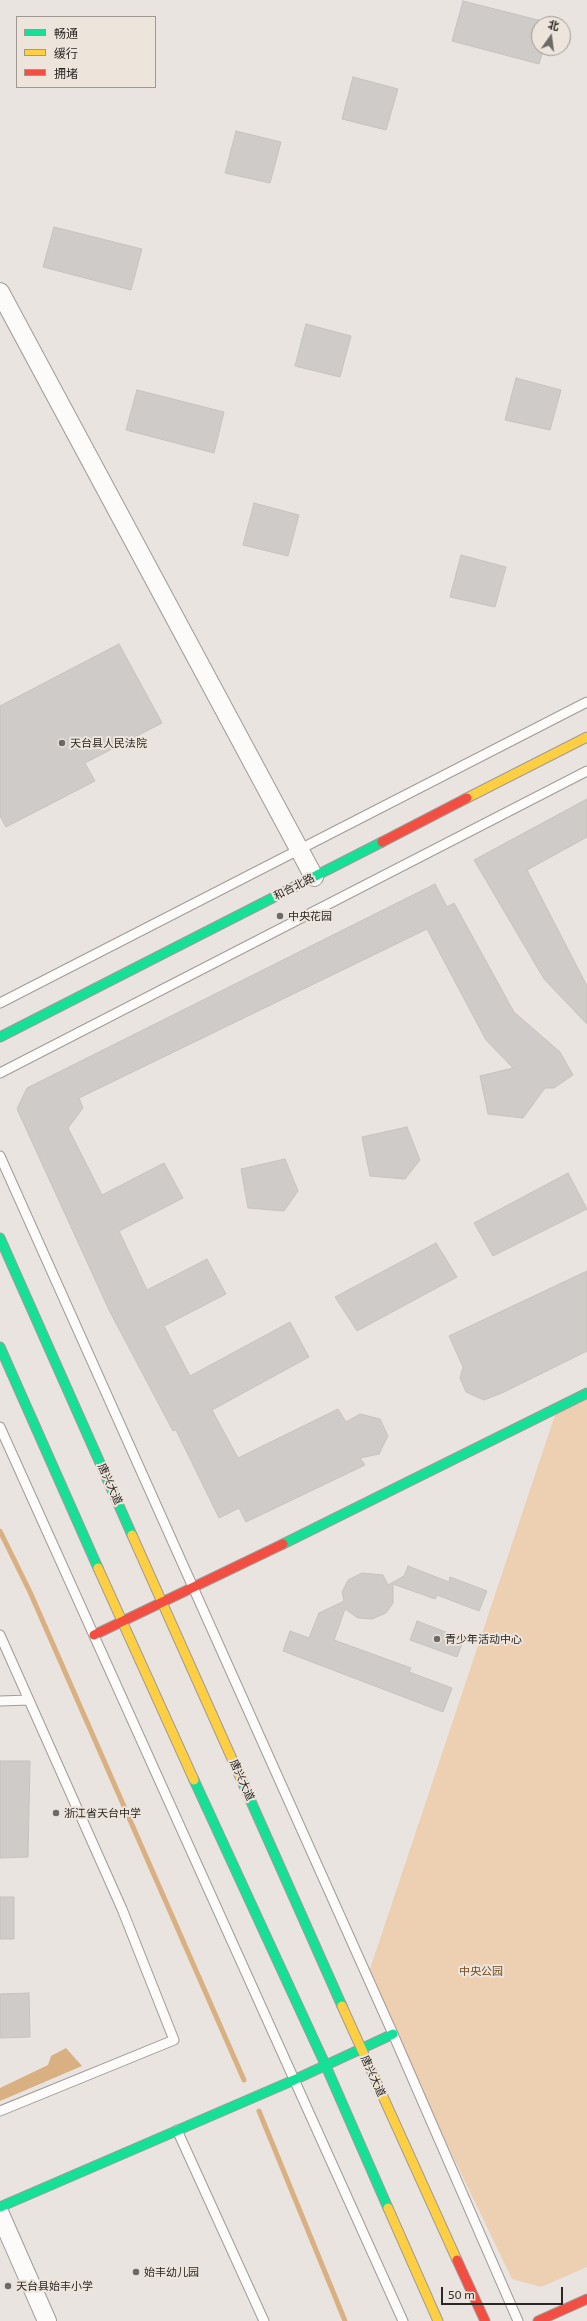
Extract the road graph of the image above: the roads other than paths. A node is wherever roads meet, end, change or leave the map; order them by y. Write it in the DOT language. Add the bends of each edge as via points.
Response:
graph roads {
  1 [pos="0,292"];
  2 [pos="587,702"];
  3 [pos="587,737"];
  4 [pos="587,771"];
  5 [pos="298,850"];
  6 [pos="314,877"];
  7 [pos="0,1003"];
  8 [pos="0,1037"];
  9 [pos="0,1073"];
  10 [pos="0,1156"];
  11 [pos="0,1238"];
  12 [pos="0,1347"];
  13 [pos="587,1393"];
  14 [pos="0,1427"];
  15 [pos="193,1588"];
  16 [pos="163,1603"];
  17 [pos="122,1622"];
  18 [pos="0,1635"];
  19 [pos="94,1635"];
  20 [pos="29,1700"];
  21 [pos="0,1701"];
  22 [pos="393,2034"];
  23 [pos="361,2049"];
  24 [pos="325,2065"];
  25 [pos="294,2080"];
  26 [pos="0,2111"];
  27 [pos="177,2130"];
  28 [pos="0,2207"];
  29 [pos="0,2214"];
  30 [pos="587,2300"];
  31 [pos="47,2321"];
  32 [pos="264,2321"];
  33 [pos="403,2321"];
  34 [pos="438,2321"];
  35 [pos="485,2321"];
  36 [pos="518,2321"];
  37 [pos="538,2321"];
  1 -- 5 [label="street"];
  2 -- 5 [label="lane"];
  3 -- 6 [label="main road, 和合北路"];
  4 -- 9 [label="lane"];
  5 -- 6 [label="street"];
  5 -- 7 [label="lane"];
  6 -- 8 [label="main road, 和合北路"];
  10 -- 15 [label="lane"];
  11 -- 16 [label="main road, 唐兴大道"];
  12 -- 17 [label="main road"];
  13 -- 15 [label="main road"];
  14 -- 19 [label="lane"];
  15 -- 16 [label="main road"];
  15 -- 22 [label="lane"];
  16 -- 17 [label="main road"];
  16 -- 23 [label="main road, 唐兴大道"];
  17 -- 19 [label="main road"];
  17 -- 24 [label="main road"];
  18 -- 20 [label="lane"];
  19 -- 25 [label="lane"];
  20 -- 21 [label="lane"];
  20 -- 26 [label="lane" via="122,1909 174,2040"];
  22 -- 23 [label="main road"];
  22 -- 36 [label="lane"];
  23 -- 24 [label="main road"];
  23 -- 35 [label="main road, 唐兴大道"];
  24 -- 25 [label="main road"];
  24 -- 34 [label="main road"];
  25 -- 27 [label="main road"];
  25 -- 33 [label="lane"];
  27 -- 28 [label="main road"];
  27 -- 32 [label="lane"];
  29 -- 31 [label="street"];
  30 -- 37 [label="main road"];
}
